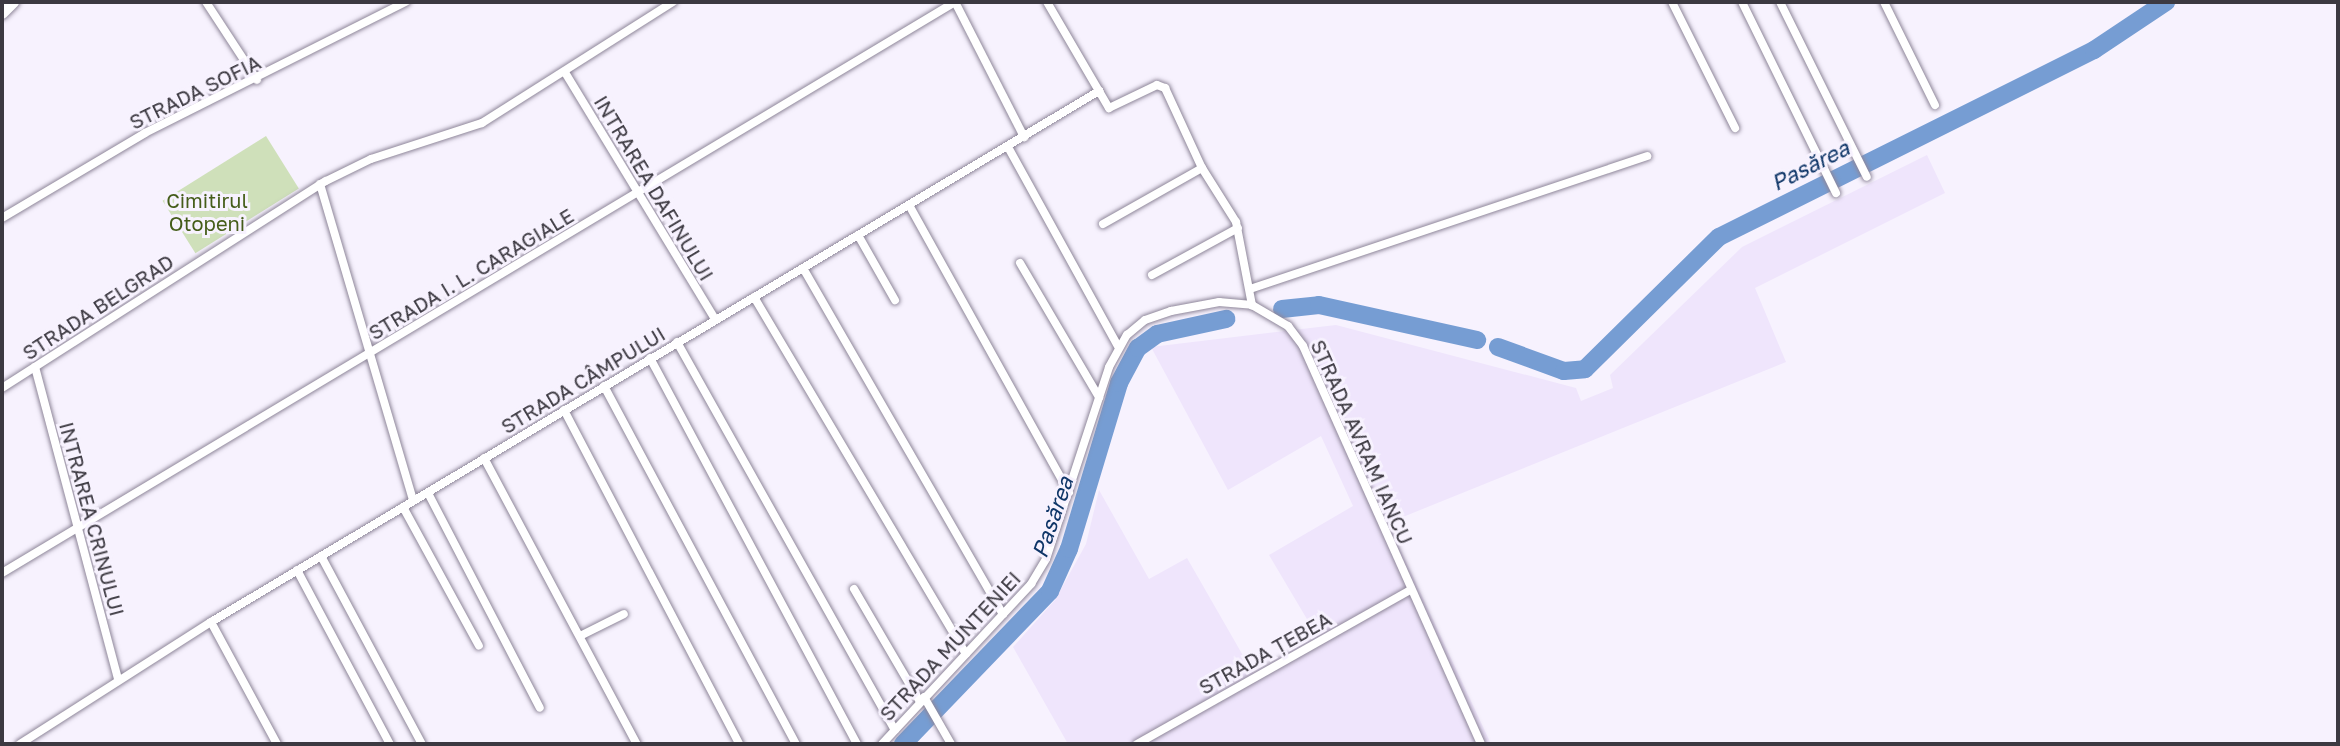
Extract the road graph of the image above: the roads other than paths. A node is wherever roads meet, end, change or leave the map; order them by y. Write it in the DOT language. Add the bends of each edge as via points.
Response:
graph roads {
  1 [pos="13,2"];
  2 [pos="206,2"];
  3 [pos="406,2"];
  4 [pos="673,2"];
  5 [pos="955,2"];
  6 [pos="1047,2"];
  7 [pos="1672,2"];
  8 [pos="1742,2"];
  9 [pos="1780,2"];
  10 [pos="1884,2"];
  11 [pos="2,13"];
  12 [pos="566,74"];
  13 [pos="257,80"];
  14 [pos="1099,91"];
  15 [pos="1935,105"];
  16 [pos="1735,128"];
  17 [pos="1024,137"];
  18 [pos="1008,147"];
  19 [pos="1647,156"];
  20 [pos="1202,168"];
  21 [pos="1867,177"];
  22 [pos="320,184"];
  23 [pos="638,193"];
  24 [pos="1836,193"];
  25 [pos="909,205"];
  26 [pos="2,218"];
  27 [pos="1103,224"];
  28 [pos="1238,228"];
  29 [pos="858,235"];
  30 [pos="1020,263"];
  31 [pos="803,268"];
  32 [pos="1152,275"];
  33 [pos="1250,289"];
  34 [pos="754,297"];
  35 [pos="895,300"];
  36 [pos="1252,305"];
  37 [pos="715,319"];
  38 [pos="677,342"];
  39 [pos="1118,346"];
  40 [pos="371,353"];
  41 [pos="650,358"];
  42 [pos="35,367"];
  43 [pos="604,386"];
  44 [pos="2,388"];
  45 [pos="1099,397"];
  46 [pos="564,410"];
  47 [pos="484,458"];
  48 [pos="428,493"];
  49 [pos="1069,493"];
  50 [pos="413,501"];
  51 [pos="403,507"];
  52 [pos="78,526"];
  53 [pos="321,556"];
  54 [pos="297,570"];
  55 [pos="2,573"];
  56 [pos="854,589"];
  57 [pos="1410,590"];
  58 [pos="624,614"];
  59 [pos="1003,614"];
  60 [pos="211,622"];
  61 [pos="580,636"];
  62 [pos="479,646"];
  63 [pos="966,654"];
  64 [pos="118,679"];
  65 [pos="922,700"];
  66 [pos="540,708"];
  67 [pos="895,730"];
  68 [pos="20,744"];
  69 [pos="277,744"];
  70 [pos="390,744"];
  71 [pos="422,744"];
  72 [pos="637,744"];
  73 [pos="739,744"];
  74 [pos="796,744"];
  75 [pos="857,744"];
  76 [pos="882,744"];
  77 [pos="951,744"];
  78 [pos="1137,744"];
  79 [pos="1481,744"];
  1 -- 11 [label="main road"];
  2 -- 13 [label="street"];
  3 -- 13 [label="street, STRADA SOFIA"];
  4 -- 12 [label="street, STRADA BELGRAD"];
  5 -- 17 [label="street"];
  5 -- 23 [label="street, STRADA I. L. CARAGIALE"];
  6 -- 14 [label="street"];
  7 -- 16 [label="street"];
  8 -- 24 [label="street"];
  9 -- 21 [label="street"];
  10 -- 15 [label="street"];
  12 -- 22 [label="street, STRADA BELGRAD" via="482,123 371,159"];
  12 -- 23 [label="street, INTRAREA DAFINULUI"];
  13 -- 26 [label="street, STRADA SOFIA" via="145,133"];
  14 -- 17 [label="street, STRADA CÂMPULUI"];
  14 -- 20 [label="street" via="1113,110 1162,85"];
  17 -- 18 [label="street, STRADA CÂMPULUI"];
  18 -- 25 [label="street, STRADA CÂMPULUI"];
  18 -- 39 [label="street"];
  19 -- 33 [label="street"];
  20 -- 27 [label="street"];
  20 -- 28 [label="street"];
  22 -- 40 [label="street"];
  22 -- 42 [label="street, STRADA BELGRAD"];
  23 -- 37 [label="street, INTRAREA DAFINULUI"];
  23 -- 40 [label="street, STRADA I. L. CARAGIALE"];
  25 -- 29 [label="street, STRADA CÂMPULUI"];
  25 -- 49 [label="street"];
  28 -- 32 [label="street"];
  28 -- 33 [label="street"];
  29 -- 31 [label="street, STRADA CÂMPULUI"];
  29 -- 35 [label="street"];
  30 -- 45 [label="street"];
  31 -- 34 [label="street, STRADA CÂMPULUI"];
  31 -- 59 [label="street"];
  33 -- 36 [label="street"];
  34 -- 37 [label="street, STRADA CÂMPULUI"];
  34 -- 63 [label="street"];
  36 -- 39 [label="street, STRADA MUNTENIEI" via="1219,302 1157,315"];
  36 -- 57 [label="street, STRADA AVRAM IANCU" via="1288,326 1303,346"];
  37 -- 38 [label="street, STRADA CÂMPULUI"];
  38 -- 41 [label="street, STRADA CÂMPULUI"];
  38 -- 67 [label="street"];
  39 -- 45 [label="street, STRADA MUNTENIEI"];
  40 -- 50 [label="street"];
  40 -- 52 [label="street, STRADA I. L. CARAGIALE"];
  41 -- 43 [label="street, STRADA CÂMPULUI"];
  41 -- 75 [label="street"];
  42 -- 44 [label="street, STRADA BELGRAD"];
  42 -- 52 [label="street, INTRAREA CRINULUI"];
  43 -- 46 [label="street, STRADA CÂMPULUI"];
  43 -- 74 [label="street"];
  45 -- 49 [label="street, STRADA MUNTENIEI"];
  46 -- 47 [label="street, STRADA CÂMPULUI"];
  46 -- 73 [label="street"];
  47 -- 48 [label="street, STRADA CÂMPULUI"];
  47 -- 61 [label="street"];
  48 -- 50 [label="street, STRADA CÂMPULUI"];
  48 -- 66 [label="street"];
  49 -- 59 [label="street, STRADA MUNTENIEI" via="1046,559"];
  50 -- 51 [label="street, STRADA CÂMPULUI"];
  51 -- 53 [label="street, STRADA CÂMPULUI"];
  51 -- 62 [label="street"];
  52 -- 55 [label="street, STRADA I. L. CARAGIALE"];
  52 -- 64 [label="street, INTRAREA CRINULUI"];
  53 -- 54 [label="street, STRADA CÂMPULUI"];
  53 -- 71 [label="street"];
  54 -- 60 [label="street, STRADA CÂMPULUI"];
  54 -- 70 [label="street"];
  56 -- 65 [label="street"];
  57 -- 78 [label="street, STRADA ȚEBEA"];
  57 -- 79 [label="street, STRADA AVRAM IANCU"];
  58 -- 61 [label="street"];
  59 -- 63 [label="street, STRADA MUNTENIEI"];
  60 -- 64 [label="street, STRADA CÂMPULUI"];
  60 -- 69 [label="street"];
  61 -- 72 [label="street"];
  63 -- 65 [label="street, STRADA MUNTENIEI"];
  64 -- 68 [label="street, STRADA CÂMPULUI"];
  65 -- 67 [label="street, STRADA MUNTENIEI"];
  65 -- 77 [label="street"];
  67 -- 76 [label="street, STRADA MUNTENIEI"];
}
